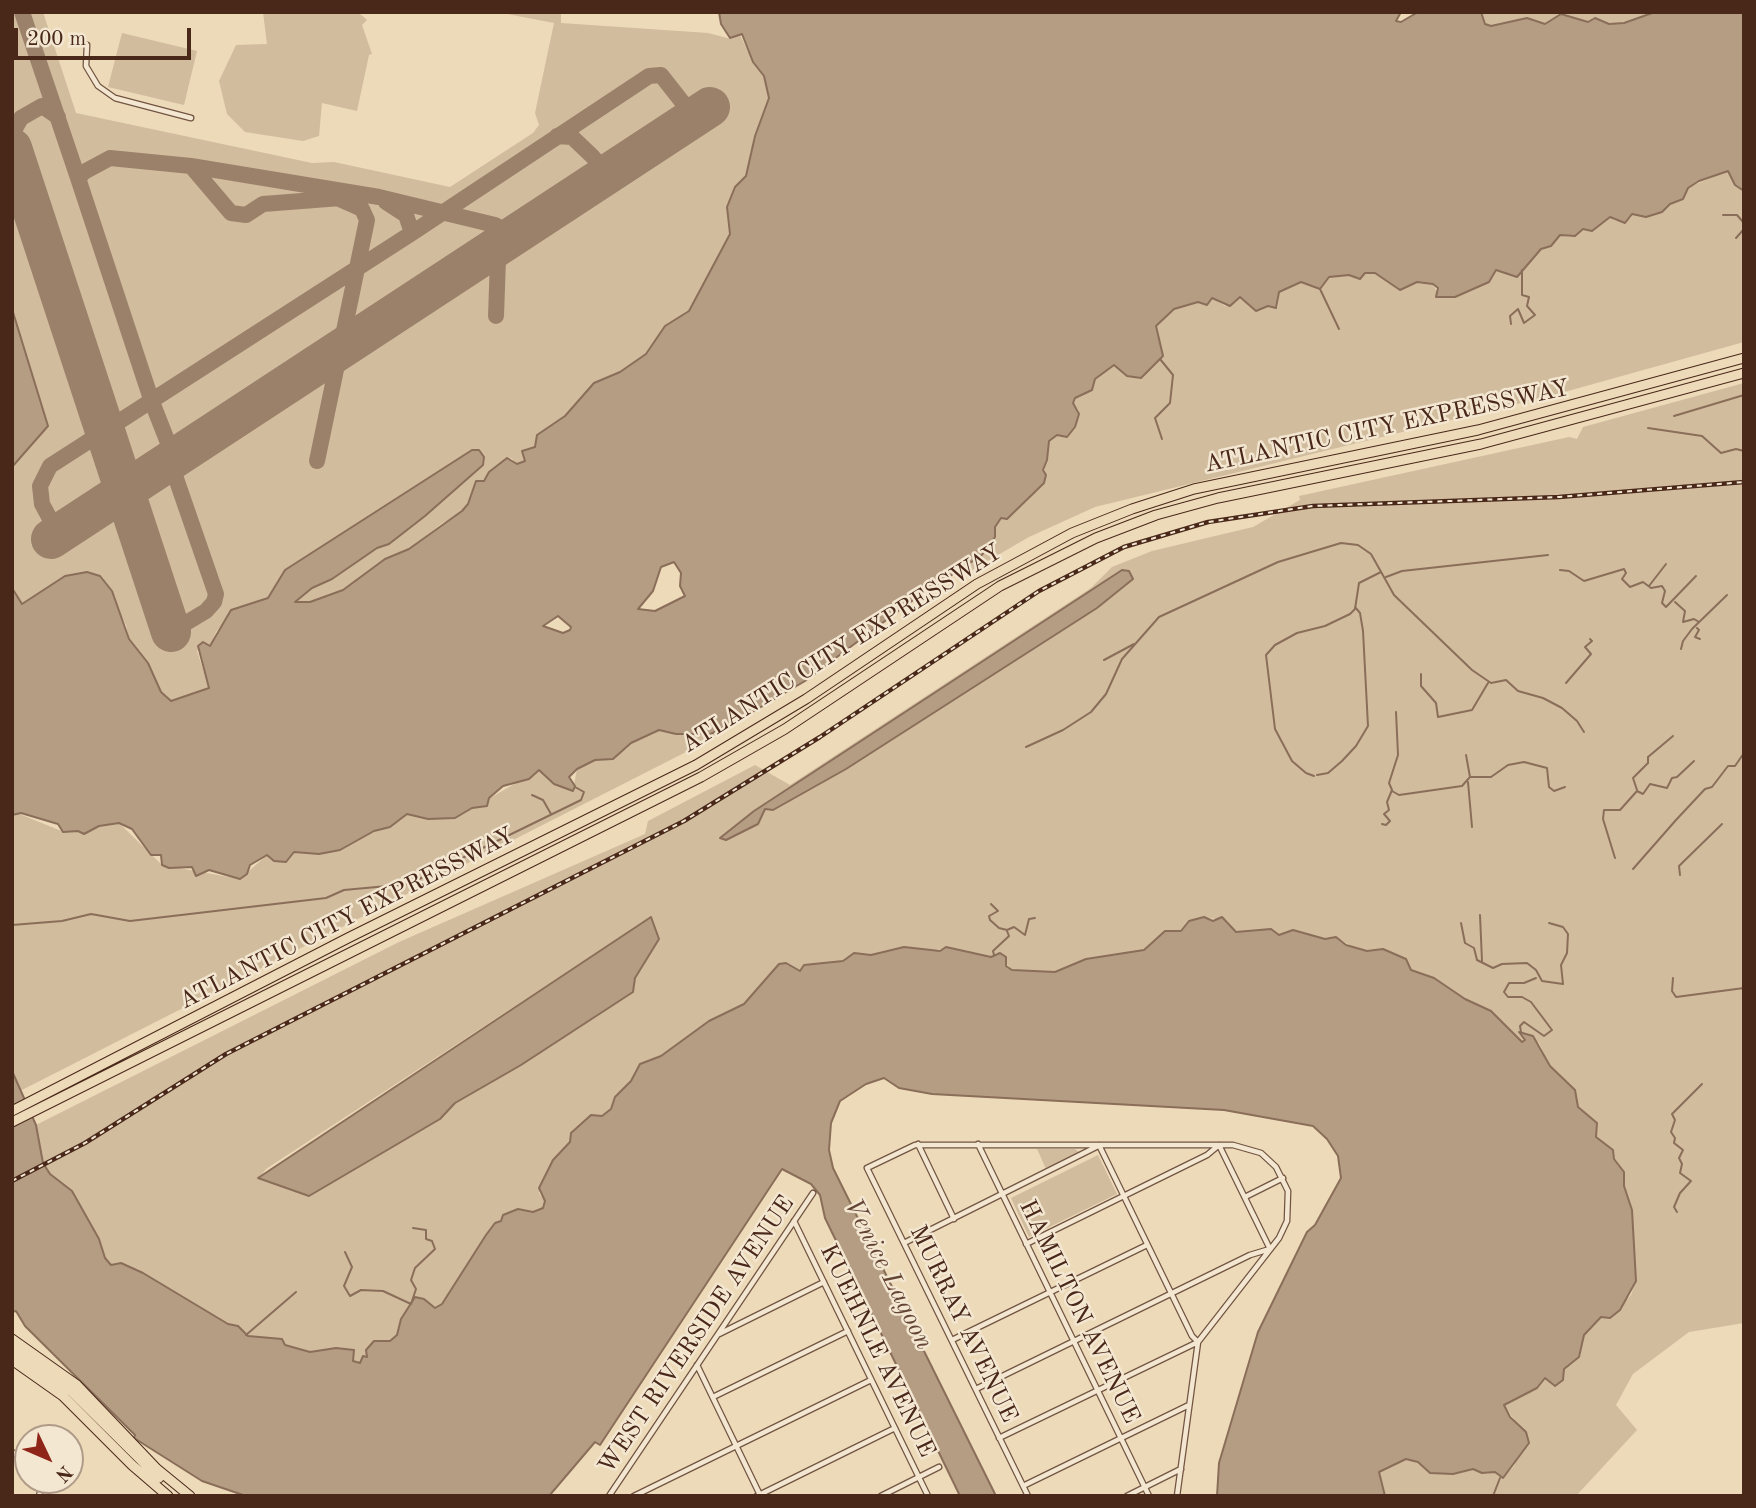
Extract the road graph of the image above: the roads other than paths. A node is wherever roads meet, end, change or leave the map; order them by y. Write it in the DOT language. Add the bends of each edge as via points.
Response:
graph roads {
  1 [pos="87,45"];
  2 [pos="191,118"];
  3 [pos="1744,359"];
  4 [pos="1744,373"];
  5 [pos="58,1093"];
  6 [pos="12,1111"];
  7 [pos="12,1122"];
  8 [pos="918,1144"];
  9 [pos="977,1144"];
  10 [pos="1099,1145"];
  11 [pos="1219,1145"];
  12 [pos="1283,1178"];
  13 [pos="813,1193"];
  14 [pos="1002,1195"];
  15 [pos="1124,1196"];
  16 [pos="1245,1197"];
  17 [pos="954,1219"];
  18 [pos="794,1221"];
  19 [pos="904,1243"];
  20 [pos="1026,1244"];
  21 [pos="1147,1245"];
  22 [pos="1270,1249"];
  23 [pos="824,1282"];
  24 [pos="1050,1293"];
  25 [pos="1171,1293"];
  26 [pos="848,1331"];
  27 [pos="718,1334"];
  28 [pos="12,1339"];
  29 [pos="952,1340"];
  30 [pos="1074,1341"];
  31 [pos="1198,1342"];
  32 [pos="12,1349"];
  33 [pos="12,1360"];
  34 [pos="697,1365"];
  35 [pos="871,1380"];
  36 [pos="975,1389"];
  37 [pos="1098,1390"];
  38 [pos="713,1397"];
  39 [pos="1189,1405"];
  40 [pos="895,1428"];
  41 [pos="999,1438"];
  42 [pos="1122,1438"];
  43 [pos="736,1446"];
  44 [pos="939,1466"];
  45 [pos="1181,1469"];
  46 [pos="919,1477"];
  47 [pos="1023,1486"];
  48 [pos="1145,1487"];
  49 [pos="759,1495"];
  50 [pos="168,1496"];
  51 [pos="183,1496"];
  52 [pos="190,1496"];
  53 [pos="609,1496"];
  54 [pos="634,1496"];
  55 [pos="880,1496"];
  56 [pos="928,1496"];
  57 [pos="1028,1496"];
  58 [pos="1126,1496"];
  59 [pos="1149,1496"];
  60 [pos="1177,1496"];
  1 -- 2 [label="street" via="86,66 98,86 115,98"];
  3 -- 5 [label="highway, ATLANTIC CITY EXPRESSWAY" via="1478,430 1194,489 1082,529 986,579 806,699 696,765 348,938"];
  4 -- 5 [label="highway, ATLANTIC CITY EXPRESSWAY" via="1481,444 1218,498 1096,538 1000,586 785,729 701,777"];
  5 -- 6 [label="highway, ATLANTIC CITY EXPRESSWAY"];
  5 -- 7 [label="highway, ATLANTIC CITY EXPRESSWAY"];
  8 -- 9 [label="street"];
  8 -- 17 [label="street"];
  8 -- 19 [label="street, MURRAY AVENUE" via="867,1168"];
  9 -- 10 [label="street"];
  9 -- 14 [label="street, HAMILTON AVENUE"];
  10 -- 11 [label="street"];
  10 -- 14 [label="street"];
  10 -- 15 [label="street"];
  11 -- 12 [label="street" via="1261,1153"];
  11 -- 15 [label="street"];
  11 -- 16 [label="street"];
  12 -- 16 [label="street"];
  12 -- 22 [label="street" via="1288,1216"];
  13 -- 18 [label="street, WEST RIVERSIDE AVENUE"];
  14 -- 17 [label="street"];
  14 -- 20 [label="street, HAMILTON AVENUE"];
  15 -- 20 [label="street"];
  15 -- 21 [label="street"];
  16 -- 22 [label="street"];
  17 -- 19 [label="street"];
  18 -- 23 [label="street, KUEHNLE AVENUE"];
  18 -- 27 [label="street, WEST RIVERSIDE AVENUE"];
  19 -- 29 [label="street, MURRAY AVENUE"];
  20 -- 24 [label="street, HAMILTON AVENUE"];
  21 -- 24 [label="street"];
  21 -- 25 [label="street"];
  22 -- 25 [label="street"];
  22 -- 31 [label="street"];
  23 -- 26 [label="street, KUEHNLE AVENUE"];
  23 -- 27 [label="street"];
  24 -- 29 [label="street"];
  24 -- 30 [label="street, HAMILTON AVENUE"];
  25 -- 30 [label="street"];
  25 -- 31 [label="street"];
  26 -- 35 [label="street, KUEHNLE AVENUE"];
  26 -- 38 [label="street"];
  27 -- 34 [label="street, WEST RIVERSIDE AVENUE"];
  28 -- 52 [label="highway" via="76,1385 156,1469"];
  29 -- 36 [label="street, MURRAY AVENUE"];
  30 -- 36 [label="street"];
  30 -- 37 [label="street, HAMILTON AVENUE"];
  31 -- 37 [label="street"];
  31 -- 39 [label="street"];
  32 -- 51 [label="highway" via="71,1391 139,1462"];
  33 -- 50 [label="highway" via="63,1396"];
  34 -- 38 [label="street"];
  34 -- 53 [label="street, WEST RIVERSIDE AVENUE"];
  35 -- 40 [label="street, KUEHNLE AVENUE"];
  35 -- 43 [label="street"];
  36 -- 41 [label="street, MURRAY AVENUE"];
  37 -- 41 [label="street"];
  37 -- 42 [label="street, HAMILTON AVENUE"];
  38 -- 43 [label="street"];
  39 -- 42 [label="street"];
  39 -- 45 [label="street"];
  40 -- 46 [label="street, KUEHNLE AVENUE"];
  40 -- 49 [label="street"];
  41 -- 47 [label="street, MURRAY AVENUE"];
  42 -- 47 [label="street"];
  42 -- 48 [label="street, HAMILTON AVENUE"];
  43 -- 49 [label="street"];
  43 -- 54 [label="street"];
  44 -- 46 [label="street"];
  45 -- 48 [label="street"];
  45 -- 60 [label="street"];
  46 -- 55 [label="street"];
  46 -- 56 [label="street, KUEHNLE AVENUE"];
  47 -- 57 [label="street, MURRAY AVENUE"];
  48 -- 58 [label="street"];
  48 -- 59 [label="street, HAMILTON AVENUE"];
}
